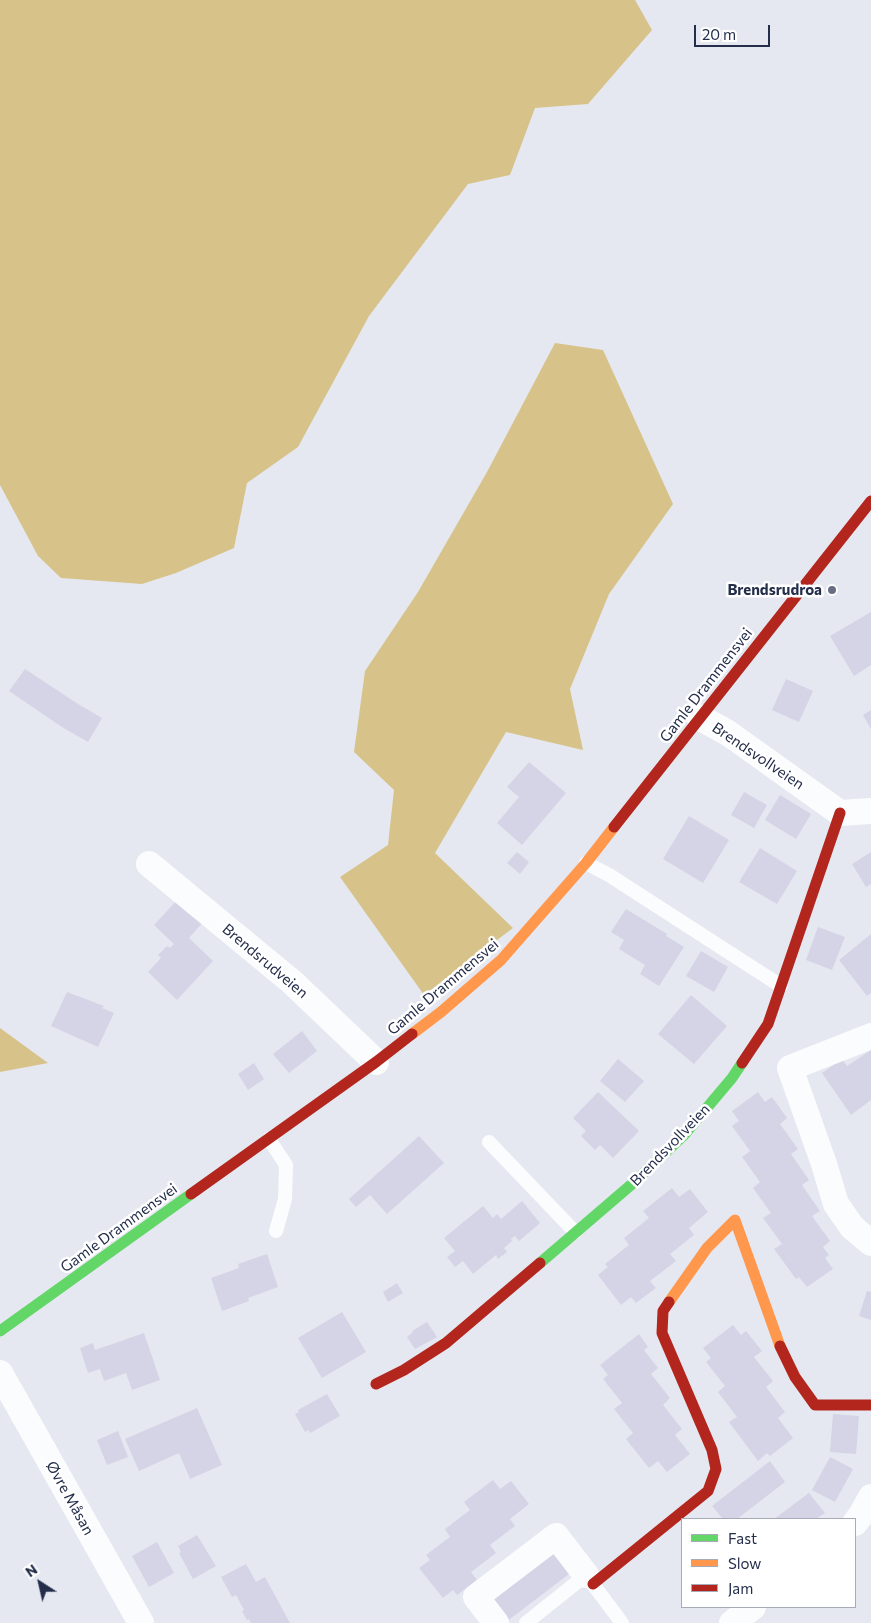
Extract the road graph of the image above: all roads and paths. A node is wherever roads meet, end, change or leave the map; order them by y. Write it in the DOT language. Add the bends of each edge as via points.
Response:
graph roads {
  1 [pos="871,501"];
  2 [pos="699,717"];
  3 [pos="871,811"];
  4 [pos="840,814"];
  5 [pos="586,863"];
  6 [pos="149,864"];
  7 [pos="781,986"];
  8 [pos="871,1036"];
  9 [pos="376,1062"];
  10 [pos="268,1139"];
  11 [pos="489,1142"];
  12 [pos="276,1231"];
  13 [pos="575,1232"];
  14 [pos="871,1244"];
  15 [pos="0,1331"];
  16 [pos="0,1373"];
  17 [pos="376,1384"];
  18 [pos="871,1405"];
  19 [pos="871,1497"];
  20 [pos="856,1522"];
  21 [pos="589,1580"];
  22 [pos="752,1608"];
  23 [pos="141,1623"];
  24 [pos="496,1623"];
  25 [pos="526,1623"];
  26 [pos="622,1623"];
  27 [pos="732,1623"];
  1 -- 2 [label="street, Gamle Drammensvei"];
  2 -- 4 [label="street, Brendsvollveien" via="728,732"];
  2 -- 5 [label="street, Gamle Drammensvei"];
  3 -- 4 [label="street"];
  4 -- 7 [label="street, Brendsvollveien"];
  5 -- 7 [label="lane"];
  5 -- 9 [label="street, Gamle Drammensvei" via="501,960"];
  6 -- 9 [label="street, Brendsrudveien" via="292,982"];
  7 -- 13 [label="street, Brendsvollveien" via="768,1024 732,1078 684,1135"];
  8 -- 14 [label="street" via="790,1068 836,1204 852,1227"];
  9 -- 10 [label="street, Gamle Drammensvei"];
  10 -- 12 [label="lane" via="286,1166 285,1199"];
  10 -- 15 [label="street, Gamle Drammensvei"];
  11 -- 13 [label="lane"];
  13 -- 17 [label="street, Brendsvollveien" via="446,1343"];
  16 -- 23 [label="street, Øvre Måsan"];
  18 -- 21 [label="street" via="815,1406 782,1351 735,1220 707,1248 663,1311 662,1333 712,1450 716,1469 708,1491"];
  19 -- 20 [label="street"];
  21 -- 24 [label="street" via="556,1536 476,1597"];
  21 -- 25 [label="lane"];
  21 -- 26 [label="lane"];
  22 -- 27 [label="street"];
}
